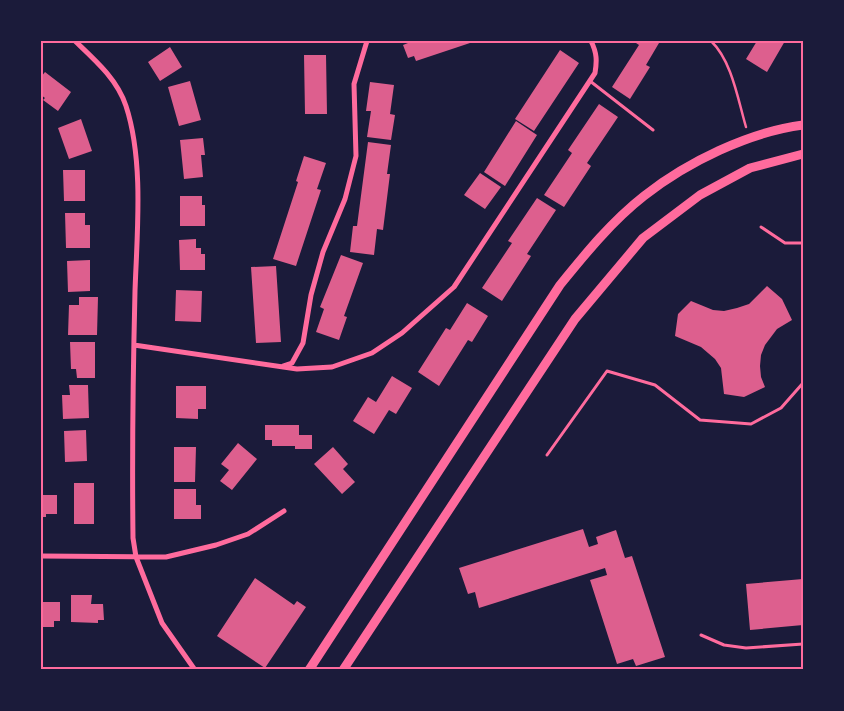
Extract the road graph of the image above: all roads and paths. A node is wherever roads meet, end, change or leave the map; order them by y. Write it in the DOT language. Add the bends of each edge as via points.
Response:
graph roads {
  1 [pos="75,41"];
  2 [pos="367,41"];
  3 [pos="591,41"];
  4 [pos="711,41"];
  5 [pos="590,81"];
  6 [pos="803,125"];
  7 [pos="654,130"];
  8 [pos="749,138"];
  9 [pos="803,154"];
  10 [pos="778,159"];
  11 [pos="803,159"];
  12 [pos="761,227"];
  13 [pos="803,243"];
  14 [pos="134,346"];
  15 [pos="280,367"];
  16 [pos="803,383"];
  17 [pos="546,455"];
  18 [pos="284,511"];
  19 [pos="41,556"];
  20 [pos="136,557"];
  21 [pos="701,635"];
  22 [pos="803,644"];
  23 [pos="195,670"];
  24 [pos="309,670"];
  25 [pos="343,670"];
  1 -- 14 [label="street" via="117,87 126,105 134,142 137,199"];
  2 -- 15 [label="street" via="354,84 356,156 345,199 323,252 311,295 304,343 292,363"];
  3 -- 5 [label="street" via="597,63"];
  4 -- 8 [label="path" via="728,67"];
  5 -- 7 [label="lane"];
  5 -- 15 [label="street" via="454,287 402,333 372,353 332,367 297,370"];
  6 -- 8 [label="main road"];
  8 -- 24 [label="main road" via="677,173 644,196 586,252 560,285"];
  9 -- 10 [label="main road"];
  10 -- 11 [label="main road"];
  10 -- 25 [label="main road" via="750,168 700,195 643,238 575,319"];
  12 -- 13 [label="lane" via="785,243"];
  14 -- 15 [label="street"];
  14 -- 20 [label="street" via="133,538"];
  16 -- 17 [label="lane" via="781,408 751,424 743,424 700,420 655,384 607,371"];
  18 -- 20 [label="street" via="248,534 216,545 166,557"];
  19 -- 20 [label="street"];
  20 -- 23 [label="street" via="162,623"];
  21 -- 22 [label="lane" via="724,645 746,648"];
}
